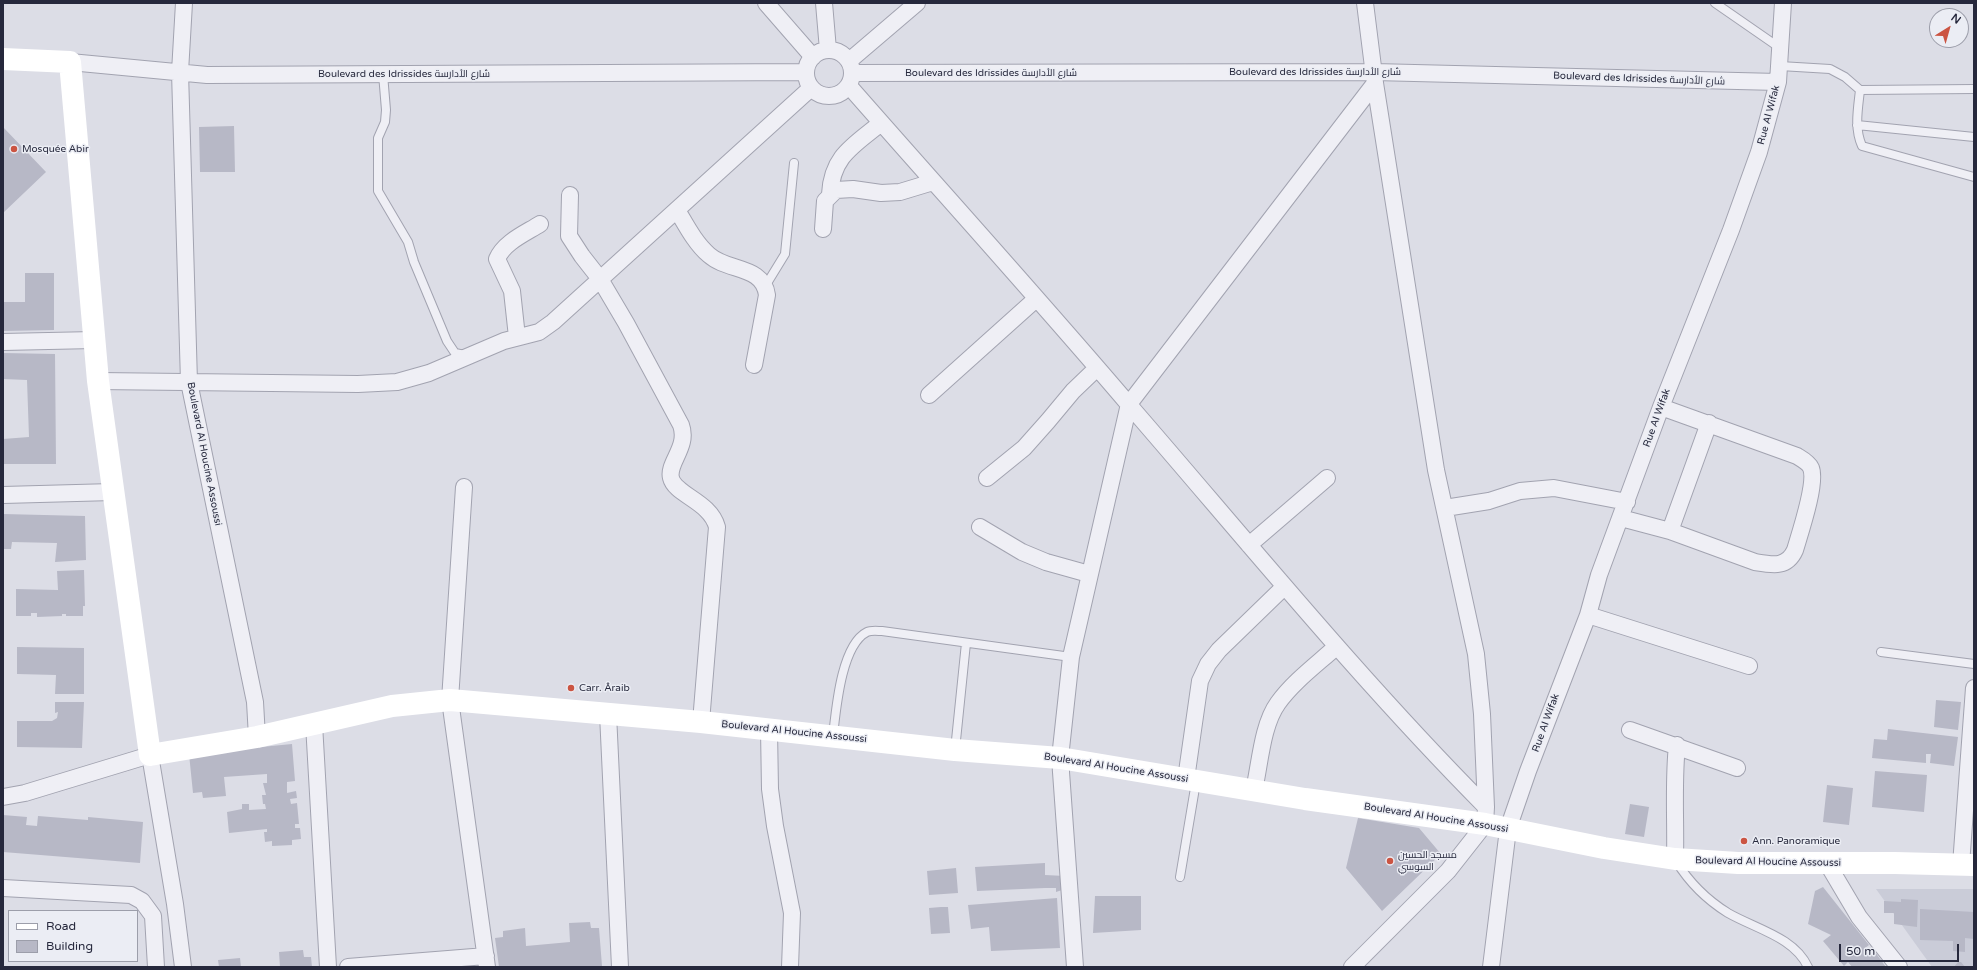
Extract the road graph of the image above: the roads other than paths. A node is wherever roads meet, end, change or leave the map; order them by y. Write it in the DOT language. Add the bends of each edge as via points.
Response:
graph roads {
  1 [pos="184,3"];
  2 [pos="766,3"];
  3 [pos="824,3"];
  4 [pos="917,3"];
  5 [pos="1365,3"];
  6 [pos="1715,3"];
  7 [pos="1783,3"];
  8 [pos="1781,48"];
  9 [pos="828,50"];
  10 [pos="813,57"];
  11 [pos="3,59"];
  12 [pos="70,62"];
  13 [pos="1780,66"];
  14 [pos="180,72"];
  15 [pos="806,72"];
  16 [pos="383,74"];
  17 [pos="850,74"];
  18 [pos="1375,78"];
  19 [pos="1778,82"];
  20 [pos="811,88"];
  21 [pos="1974,89"];
  22 [pos="1860,90"];
  23 [pos="881,123"];
  24 [pos="1857,125"];
  25 [pos="1974,137"];
  26 [pos="794,164"];
  27 [pos="1974,177"];
  28 [pos="933,182"];
  29 [pos="830,194"];
  30 [pos="570,195"];
  31 [pos="677,210"];
  32 [pos="540,224"];
  33 [pos="823,229"];
  34 [pos="600,279"];
  35 [pos="766,285"];
  36 [pos="1036,299"];
  37 [pos="517,337"];
  38 [pos="94,340"];
  39 [pos="3,342"];
  40 [pos="469,356"];
  41 [pos="754,365"];
  42 [pos="1097,368"];
  43 [pos="98,381"];
  44 [pos="189,382"];
  45 [pos="929,395"];
  46 [pos="1128,404"];
  47 [pos="1661,407"];
  48 [pos="1709,424"];
  49 [pos="987,478"];
  50 [pos="1327,478"];
  51 [pos="464,487"];
  52 [pos="113,492"];
  53 [pos="3,495"];
  54 [pos="1627,502"];
  55 [pos="1445,508"];
  56 [pos="1621,518"];
  57 [pos="980,527"];
  58 [pos="1670,531"];
  59 [pos="1249,545"];
  60 [pos="1089,574"];
  61 [pos="1284,587"];
  62 [pos="1588,615"];
  63 [pos="966,643"];
  64 [pos="1336,647"];
  65 [pos="1881,652"];
  66 [pos="1071,656"];
  67 [pos="1974,664"];
  68 [pos="1749,666"];
  69 [pos="1974,688"];
  70 [pos="450,700"];
  71 [pos="608,714"];
  72 [pos="701,722"];
  73 [pos="314,724"];
  74 [pos="770,730"];
  75 [pos="1630,730"];
  76 [pos="832,736"];
  77 [pos="258,737"];
  78 [pos="1677,745"];
  79 [pos="955,750"];
  80 [pos="150,755"];
  81 [pos="1060,758"];
  82 [pos="1737,768"];
  83 [pos="1191,780"];
  84 [pos="1254,790"];
  85 [pos="3,797"];
  86 [pos="1486,816"];
  87 [pos="1508,829"];
  88 [pos="1675,859"];
  89 [pos="1827,863"];
  90 [pos="1968,865"];
  91 [pos="1180,877"];
  92 [pos="3,888"];
  93 [pos="486,961"];
  94 [pos="156,967"];
  95 [pos="183,967"];
  96 [pos="328,967"];
  97 [pos="348,967"];
  98 [pos="620,967"];
  99 [pos="790,967"];
  100 [pos="1076,967"];
  101 [pos="1352,967"];
  102 [pos="1491,967"];
  103 [pos="1808,967"];
  104 [pos="1899,967"];
  1 -- 14 [label="street, Boulevard Al Houcine Assoussi"];
  2 -- 10 [label="street"];
  3 -- 9 [label="street"];
  4 -- 17 [label="street"];
  5 -- 18 [label="street"];
  6 -- 8 [label="lane"];
  7 -- 8 [label="street, Rue Al Wifak"];
  8 -- 13 [label="street, Rue Al Wifak"];
  9 -- 10 [label="street"];
  9 -- 17 [label="street" via="844,55"];
  10 -- 15 [label="street"];
  11 -- 12 [label="street, Boulevard des Idrissides شارع الأدارسة"];
  12 -- 14 [label="street, Boulevard des Idrissides شارع الأدارسة"];
  12 -- 38 [label="street"];
  13 -- 19 [label="street, Rue Al Wifak"];
  13 -- 22 [label="lane" via="1830,69 1845,77"];
  14 -- 16 [label="street, Boulevard des Idrissides شارع الأدارسة" via="207,75"];
  14 -- 44 [label="street, Boulevard Al Houcine Assoussi"];
  15 -- 16 [label="street, Boulevard des Idrissides شارع الأدارسة"];
  15 -- 20 [label="street"];
  16 -- 40 [label="lane" via="386,110 385,122 378,138 378,191 408,242 447,341 455,353"];
  17 -- 18 [label="street, Boulevard des Idrissides شارع الأدارسة"];
  17 -- 20 [label="street" via="842,92 834,96 826,96"];
  17 -- 23 [label="street"];
  18 -- 19 [label="street, Boulevard des Idrissides شارع الأدارسة"];
  18 -- 46 [label="street"];
  18 -- 55 [label="street" via="1436,470"];
  19 -- 47 [label="street, Rue Al Wifak" via="1759,152"];
  20 -- 31 [label="street"];
  21 -- 22 [label="lane"];
  22 -- 24 [label="lane"];
  23 -- 28 [label="street"];
  23 -- 29 [label="street" via="843,156 831,178"];
  24 -- 25 [label="lane"];
  24 -- 27 [label="lane" via="1862,146"];
  26 -- 35 [label="lane" via="785,254"];
  28 -- 29 [label="street" via="900,192 881,193 853,189 836,190"];
  28 -- 36 [label="street"];
  29 -- 33 [label="street" via="825,201"];
  30 -- 34 [label="street" via="569,236"];
  31 -- 34 [label="street"];
  31 -- 35 [label="street" via="697,242 709,255 720,263 754,274"];
  32 -- 37 [label="street" via="508,245 498,259 512,291"];
  34 -- 37 [label="street" via="553,322 538,332"];
  34 -- 72 [label="street" via="681,424 683,442 670,474 671,480 714,518 716,527"];
  35 -- 41 [label="street" via="767,295"];
  36 -- 42 [label="street"];
  36 -- 45 [label="street"];
  37 -- 40 [label="street"];
  38 -- 39 [label="street"];
  38 -- 43 [label="street"];
  40 -- 44 [label="street" via="429,373 397,382"];
  42 -- 46 [label="street"];
  42 -- 49 [label="street" via="1073,391 1024,448"];
  43 -- 44 [label="street"];
  43 -- 52 [label="street"];
  44 -- 77 [label="street, Boulevard Al Houcine Assoussi" via="255,702"];
  46 -- 59 [label="street"];
  46 -- 60 [label="street"];
  47 -- 48 [label="street"];
  47 -- 54 [label="street, Rue Al Wifak"];
  48 -- 58 [label="street"];
  48 -- 58 [label="street" via="1797,456 1811,468 1811,487 1795,550 1785,563 1768,564 1755,562"];
  50 -- 59 [label="street"];
  51 -- 70 [label="street"];
  52 -- 53 [label="street"];
  52 -- 80 [label="street"];
  54 -- 55 [label="street" via="1554,488 1520,491 1489,501"];
  54 -- 56 [label="street, Rue Al Wifak"];
  55 -- 86 [label="street" via="1468,610 1479,677"];
  56 -- 58 [label="street"];
  56 -- 62 [label="street, Rue Al Wifak" via="1599,575"];
  57 -- 60 [label="street" via="1022,552"];
  59 -- 61 [label="street"];
  60 -- 66 [label="street"];
  61 -- 64 [label="street"];
  61 -- 83 [label="street" via="1219,650 1208,664 1200,681"];
  62 -- 68 [label="street"];
  62 -- 87 [label="street, Rue Al Wifak"];
  63 -- 66 [label="lane"];
  63 -- 76 [label="lane" via="882,631 868,632 859,638 850,652 839,687"];
  63 -- 79 [label="lane"];
  64 -- 84 [label="street" via="1289,689 1277,704 1268,724"];
  64 -- 86 [label="street" via="1440,761"];
  65 -- 67 [label="lane"];
  66 -- 81 [label="street"];
  69 -- 90 [label="street"];
  70 -- 71 [label="street, Boulevard Al Houcine Assoussi"];
  70 -- 73 [label="street, Boulevard Al Houcine Assoussi" via="392,706"];
  70 -- 93 [label="street"];
  71 -- 72 [label="street, Boulevard Al Houcine Assoussi"];
  71 -- 98 [label="street"];
  72 -- 74 [label="street, Boulevard Al Houcine Assoussi"];
  73 -- 77 [label="street, Boulevard Al Houcine Assoussi"];
  73 -- 96 [label="street"];
  74 -- 76 [label="street, Boulevard Al Houcine Assoussi"];
  74 -- 99 [label="street" via="770,789 792,913"];
  75 -- 78 [label="street"];
  76 -- 79 [label="street, Boulevard Al Houcine Assoussi"];
  77 -- 80 [label="street, Boulevard Al Houcine Assoussi"];
  78 -- 82 [label="street"];
  78 -- 88 [label="street" via="1674,773"];
  79 -- 81 [label="street, Boulevard Al Houcine Assoussi"];
  80 -- 85 [label="street" via="25,793"];
  80 -- 95 [label="street"];
  81 -- 83 [label="street, Boulevard Al Houcine Assoussi"];
  81 -- 100 [label="street"];
  83 -- 84 [label="street, Boulevard Al Houcine Assoussi"];
  83 -- 91 [label="lane"];
  84 -- 86 [label="street, Boulevard Al Houcine Assoussi"];
  86 -- 87 [label="street, Boulevard Al Houcine Assoussi"];
  86 -- 101 [label="street" via="1448,871"];
  87 -- 88 [label="street, Boulevard Al Houcine Assoussi"];
  87 -- 102 [label="street, Rue Al Wifak"];
  88 -- 89 [label="street, Boulevard Al Houcine Assoussi" via="1738,864"];
  88 -- 103 [label="lane" via="1686,878 1704,894 1728,912 1786,942 1802,955"];
  89 -- 90 [label="street, Boulevard Al Houcine Assoussi"];
  89 -- 104 [label="street" via="1860,917"];
  92 -- 94 [label="street" via="131,895 142,901 153,916"];
  93 -- 97 [label="street"];
}
